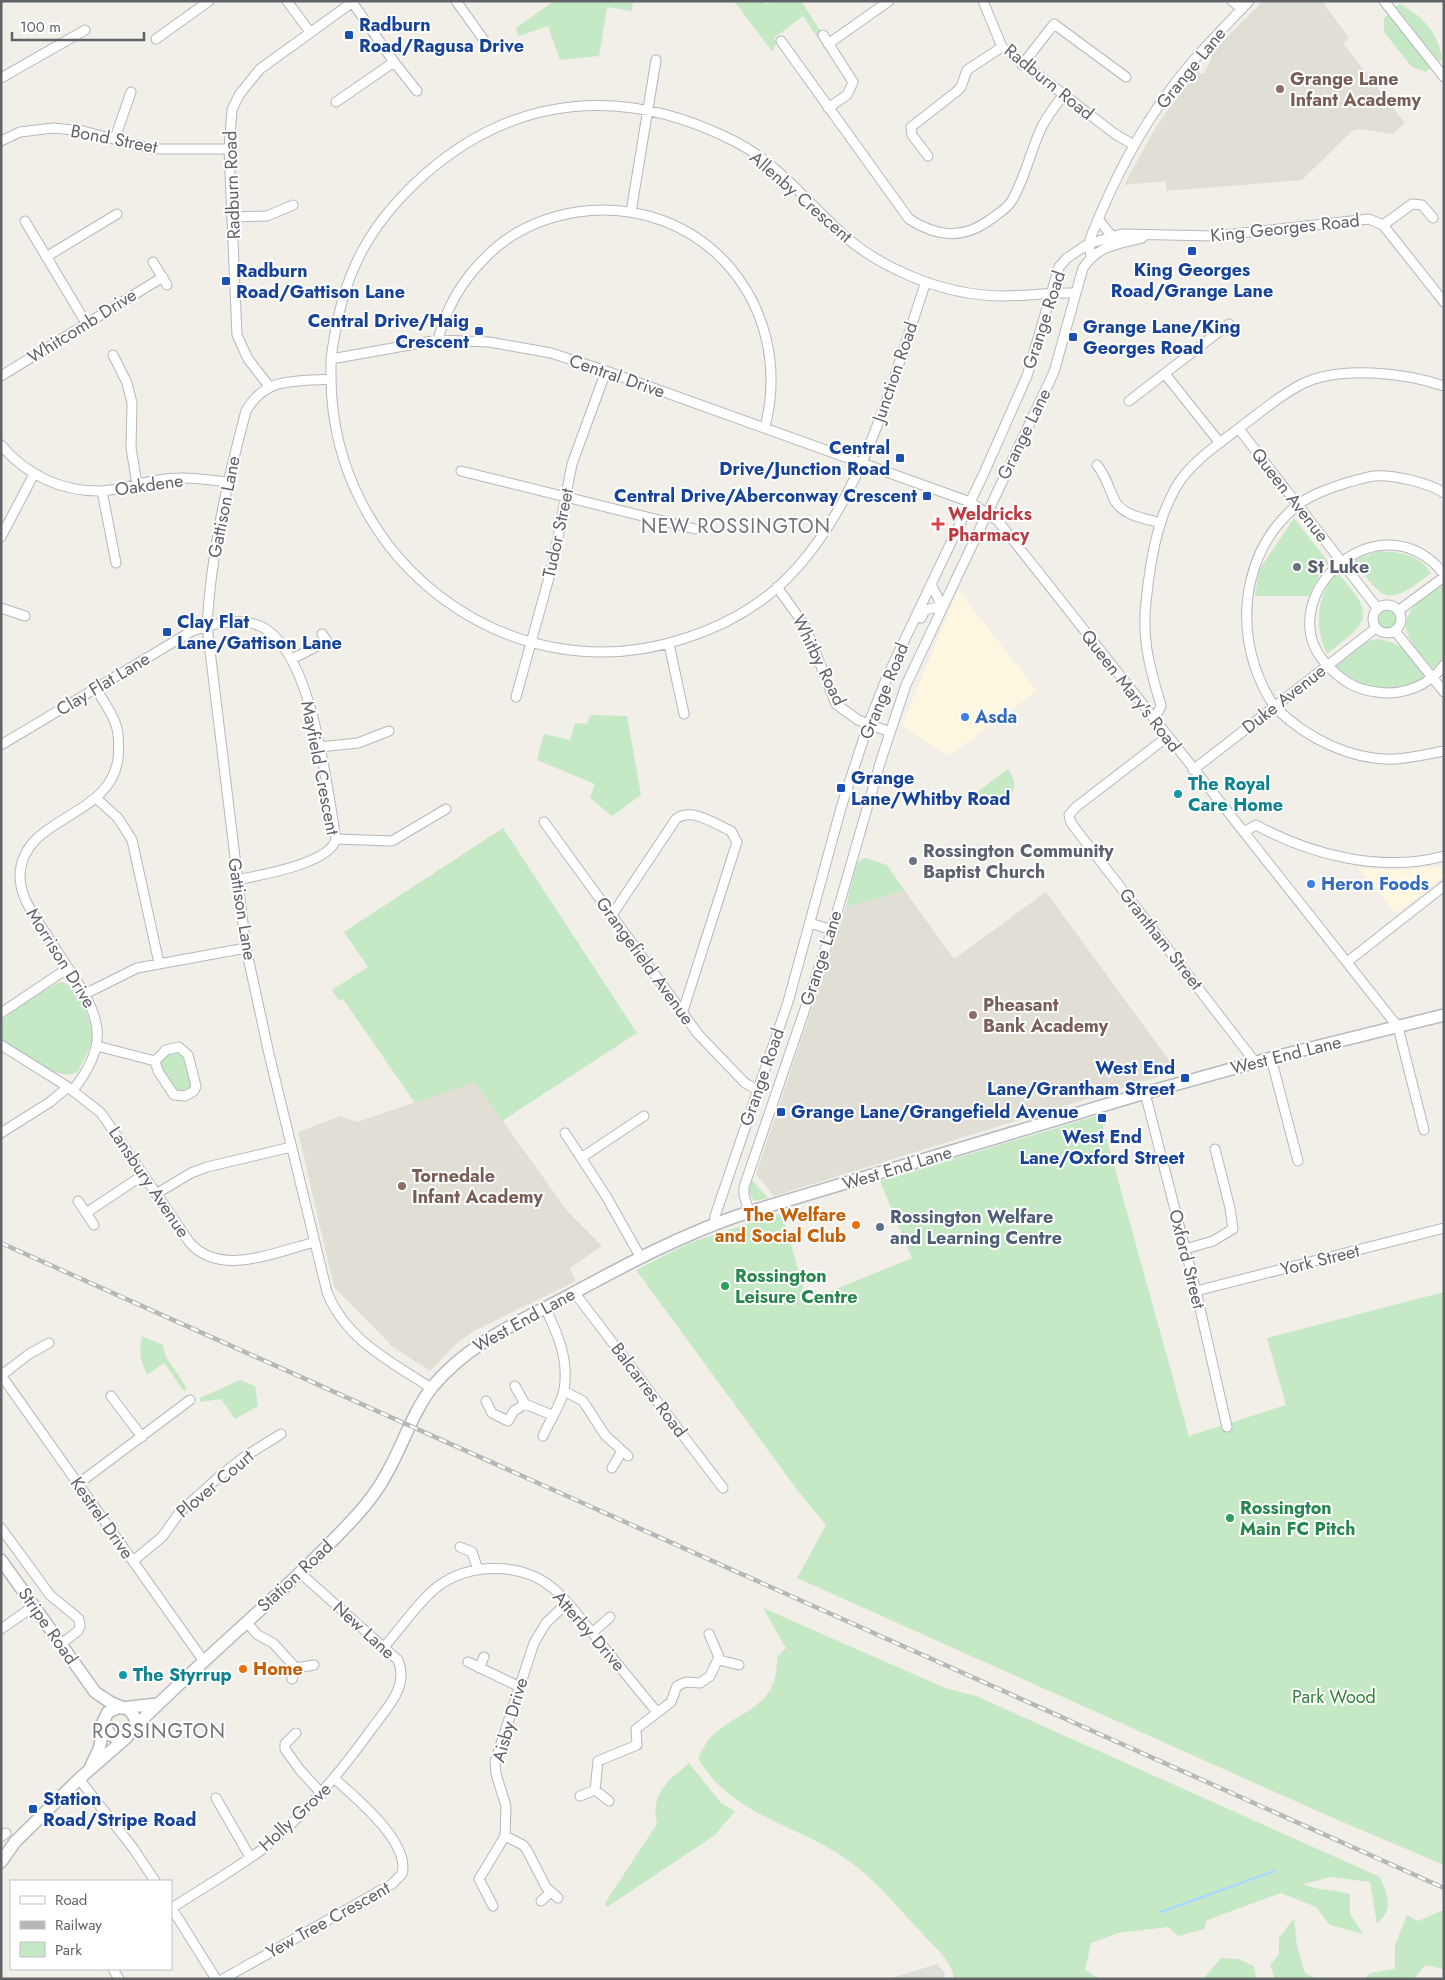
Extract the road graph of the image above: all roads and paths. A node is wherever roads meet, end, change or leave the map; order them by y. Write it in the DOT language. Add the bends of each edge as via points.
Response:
graph roads {
  1 [pos="209,1"];
  2 [pos="287,1"];
  3 [pos="456,1"];
  4 [pos="889,1"];
  5 [pos="983,1"];
  6 [pos="1232,1"];
  7 [pos="1249,1"];
  8 [pos="1384,1"];
  9 [pos="353,2"];
  10 [pos="1242,9"];
  11 [pos="85,30"];
  12 [pos="310,32"];
  13 [pos="823,35"];
  14 [pos="156,39"];
  15 [pos="484,40"];
  16 [pos="782,41"];
  17 [pos="828,44"];
  18 [pos="1002,47"];
  19 [pos="656,60"];
  20 [pos="394,62"];
  21 [pos="1022,65"];
  22 [pos="1126,77"];
  23 [pos="1444,77"];
  24 [pos="1,78"];
  25 [pos="417,91"];
  26 [pos="131,92"];
  27 [pos="1063,95"];
  28 [pos="336,102"];
  29 [pos="828,108"];
  30 [pos="648,111"];
  31 [pos="115,138"];
  32 [pos="1,141"];
  33 [pos="1134,145"];
  34 [pos="229,149"];
  35 [pos="928,156"];
  36 [pos="293,205"];
  37 [pos="631,212"];
  38 [pos="117,214"];
  39 [pos="232,217"];
  40 [pos="1098,218"];
  41 [pos="1433,218"];
  42 [pos="24,221"];
  43 [pos="1383,225"];
  44 [pos="43,230"];
  45 [pos="34,236"];
  46 [pos="1114,239"];
  47 [pos="1089,243"];
  48 [pos="46,257"];
  49 [pos="1091,258"];
  50 [pos="154,262"];
  51 [pos="926,282"];
  52 [pos="1051,292"];
  53 [pos="1075,293"];
  54 [pos="1444,302"];
  55 [pos="86,323"];
  56 [pos="1229,324"];
  57 [pos="438,340"];
  58 [pos="113,355"];
  59 [pos="332,359"];
  60 [pos="606,371"];
  61 [pos="1165,374"];
  62 [pos="1,376"];
  63 [pos="330,379"];
  64 [pos="269,386"];
  65 [pos="1444,386"];
  66 [pos="1129,401"];
  67 [pos="765,427"];
  68 [pos="1239,429"];
  69 [pos="1220,443"];
  70 [pos="1,445"];
  71 [pos="863,462"];
  72 [pos="1097,465"];
  73 [pos="461,471"];
  74 [pos="34,474"];
  75 [pos="226,482"];
  76 [pos="137,484"];
  77 [pos="102,491"];
  78 [pos="1444,493"];
  79 [pos="566,496"];
  80 [pos="970,502"];
  81 [pos="1297,505"];
  82 [pos="987,512"];
  83 [pos="1161,523"];
  84 [pos="695,529"];
  85 [pos="1,537"];
  86 [pos="1341,561"];
  87 [pos="116,563"];
  88 [pos="1444,576"];
  89 [pos="931,584"];
  90 [pos="777,588"];
  91 [pos="942,606"];
  92 [pos="1,608"];
  93 [pos="1378,609"];
  94 [pos="1398,611"];
  95 [pos="25,616"];
  96 [pos="207,626"];
  97 [pos="1376,628"];
  98 [pos="1395,631"];
  99 [pos="322,634"];
  100 [pos="531,642"];
  101 [pos="903,642"];
  102 [pos="669,644"];
  103 [pos="292,659"];
  104 [pos="1444,665"];
  105 [pos="1328,666"];
  106 [pos="1432,677"];
  107 [pos="96,688"];
  108 [pos="1444,692"];
  109 [pos="516,697"];
  110 [pos="1275,707"];
  111 [pos="684,714"];
  112 [pos="1154,720"];
  113 [pos="868,725"];
  114 [pos="389,731"];
  115 [pos="890,732"];
  116 [pos="1167,737"];
  117 [pos="1,745"];
  118 [pos="319,747"];
  119 [pos="1444,751"];
  120 [pos="1193,770"];
  121 [pos="97,799"];
  122 [pos="446,809"];
  123 [pos="544,822"];
  124 [pos="1244,832"];
  125 [pos="336,839"];
  126 [pos="1444,856"];
  127 [pos="237,880"];
  128 [pos="1444,886"];
  129 [pos="612,915"];
  130 [pos="810,923"];
  131 [pos="832,930"];
  132 [pos="246,948"];
  133 [pos="159,962"];
  134 [pos="1347,962"];
  135 [pos="68,968"];
  136 [pos="85,994"];
  137 [pos="1,1012"];
  138 [pos="682,1014"];
  139 [pos="1444,1015"];
  140 [pos="1398,1027"];
  141 [pos="1,1045"];
  142 [pos="97,1046"];
  143 [pos="1271,1058"];
  144 [pos="155,1061"];
  145 [pos="1255,1062"];
  146 [pos="71,1088"];
  147 [pos="757,1092"];
  148 [pos="1144,1093"];
  149 [pos="774,1100"];
  150 [pos="644,1116"];
  151 [pos="1424,1130"];
  152 [pos="1,1133"];
  153 [pos="565,1134"];
  154 [pos="291,1147"];
  155 [pos="1215,1149"];
  156 [pos="581,1158"];
  157 [pos="1298,1162"];
  158 [pos="143,1175"];
  159 [pos="156,1194"];
  160 [pos="78,1201"];
  161 [pos="748,1212"];
  162 [pos="86,1213"];
  163 [pos="715,1223"];
  164 [pos="94,1225"];
  165 [pos="1444,1228"];
  166 [pos="314,1242"];
  167 [pos="1185,1249"];
  168 [pos="641,1258"];
  169 [pos="1196,1291"];
  170 [pos="574,1292"];
  171 [pos="545,1307"];
  172 [pos="49,1344"];
  173 [pos="1,1375"];
  174 [pos="516,1386"];
  175 [pos="431,1388"];
  176 [pos="564,1391"];
  177 [pos="111,1396"];
  178 [pos="190,1400"];
  179 [pos="486,1401"];
  180 [pos="525,1404"];
  181 [pos="552,1415"];
  182 [pos="1227,1427"];
  183 [pos="408,1429"];
  184 [pos="281,1434"];
  185 [pos="543,1436"];
  186 [pos="142,1437"];
  187 [pos="612,1468"];
  188 [pos="78,1484"];
  189 [pos="723,1488"];
  190 [pos="1,1528"];
  191 [pos="460,1547"];
  192 [pos="1,1560"];
  193 [pos="132,1561"];
  194 [pos="478,1570"];
  195 [pos="300,1572"];
  196 [pos="567,1603"];
  197 [pos="34,1606"];
  198 [pos="610,1617"];
  199 [pos="246,1622"];
  200 [pos="1,1629"];
  201 [pos="592,1633"];
  202 [pos="709,1634"];
  203 [pos="61,1644"];
  204 [pos="384,1647"];
  205 [pos="484,1657"];
  206 [pos="203,1660"];
  207 [pos="719,1660"];
  208 [pos="468,1662"];
  209 [pos="314,1665"];
  210 [pos="740,1665"];
  211 [pos="296,1668"];
  212 [pos="479,1668"];
  213 [pos="292,1679"];
  214 [pos="518,1686"];
  215 [pos="95,1692"];
  216 [pos="393,1699"];
  217 [pos="157,1704"];
  218 [pos="121,1707"];
  219 [pos="657,1712"];
  220 [pos="104,1724"];
  221 [pos="132,1731"];
  222 [pos="296,1733"];
  223 [pos="89,1770"];
  224 [pos="79,1779"];
  225 [pos="335,1779"];
  226 [pos="595,1790"];
  227 [pos="322,1794"];
  228 [pos="580,1796"];
  229 [pos="216,1798"];
  230 [pos="609,1801"];
  231 [pos="505,1836"];
  232 [pos="250,1857"];
  233 [pos="1,1862"];
  234 [pos="154,1880"];
  235 [pos="541,1901"];
  236 [pos="493,1906"];
  237 [pos="172,1907"];
  238 [pos="172,1910"];
  239 [pos="216,1979"];
  240 [pos="223,1979"];
  1 -- 14 [label="street"];
  2 -- 12 [label="street"];
  3 -- 15 [label="street"];
  4 -- 17 [label="street"];
  5 -- 18 [label="street, Radburn Road"];
  6 -- 10 [label="street"];
  7 -- 10 [label="street, Grange Lane"];
  8 -- 23 [label="street"];
  9 -- 12 [label="street, Radburn Road"];
  9 -- 20 [label="street"];
  10 -- 33 [label="street, Grange Lane" via="1208,43 1170,90"];
  11 -- 24 [label="street"];
  12 -- 34 [label="street, Radburn Road" via="247,82 232,110"];
  13 -- 17 [label="street"];
  16 -- 29 [label="street"];
  17 -- 29 [label="street" via="853,82 847,95"];
  18 -- 21 [label="street, Radburn Road"];
  18 -- 35 [label="street" via="967,70 956,92 913,124 910,131"];
  19 -- 30 [label="street"];
  20 -- 25 [label="street"];
  20 -- 28 [label="street"];
  21 -- 22 [label="street" via="1054,24"];
  21 -- 27 [label="street, Radburn Road"];
  26 -- 31 [label="street"];
  27 -- 29 [label="street" via="1040,129 1010,203 984,224 960,234 931,230 909,219"];
  27 -- 33 [label="street, Radburn Road"];
  30 -- 37 [label="street"];
  30 -- 51 [label="street, Allenby Crescent" via="694,123 736,142 772,166 863,250"];
  30 -- 59 [label="street, Allenby Crescent" via="596,104 535,112 484,133 436,165 396,203 365,246 353,269 341,307"];
  31 -- 32 [label="street, Bond Street" via="83,130 54,128 20,132"];
  31 -- 34 [label="street, Bond Street" via="152,148"];
  33 -- 40 [label="street, Grange Lane"];
  34 -- 39 [label="street, Radburn Road"];
  36 -- 39 [label="street" via="267,216"];
  37 -- 57 [label="street" via="611,210 568,214 548,218 510,236 492,250 462,284 449,306"];
  37 -- 67 [label="street" via="674,225 699,238 714,250 743,284 763,324 771,361 772,393"];
  38 -- 48 [label="street"];
  39 -- 64 [label="street, Radburn Road" via="237,335 248,359"];
  40 -- 46 [label="street"];
  40 -- 47 [label="street, Grange Lane"];
  41 -- 43 [label="street" via="1422,205 1412,204"];
  42 -- 45 [label="street"];
  43 -- 46 [label="street, King Georges Road" via="1369,219 1215,236"];
  43 -- 54 [label="street, King Georges Road"];
  44 -- 45 [label="street"];
  45 -- 48 [label="street"];
  46 -- 47 [label="street, Grange Road"];
  46 -- 49 [label="street"];
  47 -- 49 [label="street, Grange Lane"];
  47 -- 52 [label="street, Grange Road" via="1066,258 1059,267"];
  48 -- 55 [label="street"];
  49 -- 53 [label="street, Grange Lane" via="1083,268"];
  50 -- 55 [label="street, Whitcomb Drive" via="165,281"];
  51 -- 52 [label="street, Allenby Crescent" via="990,296"];
  51 -- 71 [label="street, Junction Road"];
  52 -- 53 [label="street, Allenby Crescent"];
  52 -- 80 [label="street, Grange Road" via="1027,376"];
  53 -- 82 [label="street, Grange Lane" via="1054,372"];
  55 -- 62 [label="street, Whitcomb Drive"];
  56 -- 61 [label="street"];
  57 -- 59 [label="street, Central Drive"];
  57 -- 60 [label="street, Central Drive" via="519,346"];
  58 -- 76 [label="street" via="127,383 132,403 132,448"];
  59 -- 63 [label="street"];
  60 -- 67 [label="street, Central Drive"];
  60 -- 79 [label="street, Tudor Street" via="580,438"];
  61 -- 66 [label="street"];
  61 -- 69 [label="street"];
  63 -- 64 [label="street"];
  63 -- 100 [label="street, Junction Road" via="332,414 347,472 379,534 403,564 440,597 470,618"];
  64 -- 75 [label="street, Gattison Lane" via="246,411"];
  65 -- 68 [label="street" via="1388,374 1364,373 1317,379 1287,393"];
  67 -- 71 [label="street, Central Drive"];
  68 -- 69 [label="street"];
  68 -- 81 [label="street, Queen Avenue"];
  69 -- 83 [label="street" via="1176,487"];
  70 -- 74 [label="street, Oakdene"];
  71 -- 80 [label="street, Central Drive"];
  71 -- 90 [label="street, Junction Road" via="823,533"];
  72 -- 83 [label="street" via="1120,508 1128,514"];
  73 -- 79 [label="street"];
  74 -- 77 [label="street, Oakdene" via="65,487"];
  74 -- 85 [label="street"];
  75 -- 76 [label="street, Oakdene" via="178,478"];
  75 -- 96 [label="street, Gattison Lane" via="211,576"];
  76 -- 77 [label="street, Oakdene"];
  77 -- 87 [label="street, Oakdene"];
  78 -- 81 [label="street" via="1393,477 1376,476 1335,486"];
  79 -- 84 [label="street"];
  79 -- 100 [label="street, Tudor Street"];
  80 -- 82 [label="street, Queen Mary's Road"];
  80 -- 89 [label="street, Grange Road"];
  81 -- 86 [label="street, Queen Avenue"];
  81 -- 110 [label="street" via="1275,530 1260,555 1248,591 1249,647 1264,688"];
  82 -- 91 [label="street, Grange Lane"];
  82 -- 112 [label="street, Queen Mary's Road" via="998,521"];
  83 -- 112 [label="street" via="1151,565 1144,619 1149,662 1161,706"];
  86 -- 88 [label="street" via="1362,550 1395,546 1430,560"];
  86 -- 93 [label="street, Queen Avenue"];
  86 -- 105 [label="street" via="1322,582 1312,612 1315,645"];
  88 -- 94 [label="street"];
  89 -- 91 [label="street"];
  89 -- 101 [label="street, Grange Road"];
  90 -- 102 [label="street, Junction Road" via="735,618"];
  90 -- 113 [label="street, Whitby Road" via="805,626 836,704"];
  91 -- 101 [label="street" via="925,610 915,631"];
  91 -- 115 [label="street, Grange Lane" via="906,685"];
  92 -- 95 [label="street"];
  93 -- 94 [label="street" via="1386,606"];
  93 -- 97 [label="street" via="1373,620"];
  94 -- 98 [label="street" via="1400,623"];
  96 -- 103 [label="street, Mayfield Crescent" via="219,623 259,626 270,632"];
  96 -- 107 [label="street, Clay Flat Lane" via="184,635"];
  96 -- 127 [label="street, Gattison Lane"];
  97 -- 98 [label="street" via="1386,633"];
  97 -- 105 [label="street, Duke Avenue"];
  98 -- 106 [label="street"];
  99 -- 103 [label="street" via="327,641"];
  100 -- 102 [label="street, Junction Road" via="607,652"];
  100 -- 109 [label="street, Tudor Street"];
  101 -- 113 [label="street, Grange Road"];
  102 -- 111 [label="street"];
  103 -- 118 [label="street, Mayfield Crescent" via="308,701"];
  104 -- 106 [label="street"];
  105 -- 106 [label="street" via="1350,685 1384,693 1409,690"];
  105 -- 110 [label="street, Duke Avenue"];
  106 -- 108 [label="street"];
  107 -- 117 [label="street, Clay Flat Lane"];
  107 -- 121 [label="street, Morrison Drive" via="116,723 119,751 113,778"];
  110 -- 119 [label="street" via="1308,733 1352,753 1396,759"];
  110 -- 120 [label="street, Duke Avenue"];
  112 -- 116 [label="street, Queen Mary's Road"];
  113 -- 115 [label="street"];
  113 -- 130 [label="street, Grange Road" via="841,808"];
  114 -- 118 [label="street" via="358,742"];
  115 -- 131 [label="street, Grange Lane"];
  116 -- 120 [label="street, Queen Mary's Road"];
  116 -- 145 [label="street, Grantham Street" via="1068,814 1071,823"];
  118 -- 125 [label="street, Mayfield Crescent"];
  120 -- 124 [label="street, Queen Mary's Road"];
  121 -- 133 [label="street" via="118,818 132,840"];
  121 -- 135 [label="street, Morrison Drive" via="37,838 22,866 21,884 26,903"];
  122 -- 125 [label="street" via="392,841"];
  123 -- 129 [label="street, Grangefield Avenue"];
  124 -- 126 [label="street" via="1256,824 1315,850 1366,861"];
  124 -- 134 [label="street, Queen Mary's Road"];
  125 -- 127 [label="street, Mayfield Crescent" via="330,849 304,864"];
  127 -- 132 [label="street, Gattison Lane"];
  128 -- 134 [label="street"];
  129 -- 138 [label="street, Grangefield Avenue"];
  129 -- 138 [label="street" via="676,819 695,815 731,830 737,842"];
  130 -- 131 [label="street"];
  130 -- 147 [label="street, Grange Road" via="788,1002"];
  131 -- 149 [label="street, Grange Lane"];
  132 -- 133 [label="street"];
  132 -- 154 [label="street, Gattison Lane"];
  133 -- 136 [label="street" via="126,972"];
  134 -- 140 [label="street, Queen Mary's Road"];
  135 -- 136 [label="street, Morrison Drive"];
  135 -- 137 [label="street"];
  136 -- 142 [label="street, Morrison Drive" via="98,1023"];
  138 -- 147 [label="street, Grangefield Avenue" via="717,1056"];
  139 -- 140 [label="street, West End Lane"];
  140 -- 143 [label="street, West End Lane"];
  140 -- 151 [label="street"];
  141 -- 146 [label="street, Lansbury Avenue"];
  142 -- 144 [label="street"];
  142 -- 146 [label="street, Morrison Drive"];
  143 -- 145 [label="street, West End Lane"];
  143 -- 157 [label="street"];
  144 -- 144 [label="street" via="172,1047 184,1050 196,1086 194,1090 184,1096 174,1094"];
  145 -- 148 [label="street, West End Lane"];
  146 -- 152 [label="street"];
  146 -- 158 [label="street, Lansbury Avenue" via="111,1125"];
  147 -- 149 [label="street"];
  147 -- 163 [label="street, Grange Road"];
  148 -- 161 [label="street, West End Lane"];
  148 -- 167 [label="street, Oxford Street"];
  149 -- 161 [label="street, Grange Lane" via="744,1187"];
  150 -- 156 [label="street"];
  153 -- 156 [label="street"];
  154 -- 159 [label="street" via="207,1167"];
  154 -- 166 [label="street, Gattison Lane"];
  155 -- 167 [label="street" via="1233,1229 1214,1241"];
  156 -- 168 [label="street"];
  158 -- 159 [label="street, Lansbury Avenue"];
  158 -- 162 [label="street"];
  159 -- 166 [label="street, Lansbury Avenue" via="195,1248 215,1258 239,1261"];
  160 -- 162 [label="street"];
  161 -- 163 [label="street, West End Lane"];
  162 -- 164 [label="street"];
  163 -- 168 [label="street, West End Lane"];
  165 -- 169 [label="street, York Street"];
  166 -- 175 [label="street, Gattison Lane" via="327,1292 343,1322 362,1343"];
  167 -- 169 [label="street, Oxford Street"];
  168 -- 170 [label="street, West End Lane"];
  169 -- 182 [label="street, Oxford Street"];
  170 -- 171 [label="street, West End Lane"];
  170 -- 189 [label="street, Balcarres Road"];
  171 -- 175 [label="street, West End Lane" via="460,1356"];
  171 -- 176 [label="street" via="562,1342 566,1362"];
  172 -- 173 [label="street"];
  173 -- 188 [label="street, Kestrel Drive"];
  174 -- 180 [label="street"];
  175 -- 183 [label="street, West End Lane"];
  176 -- 181 [label="street"];
  176 -- 187 [label="street" via="583,1401 604,1435 625,1453"];
  177 -- 186 [label="street"];
  178 -- 186 [label="street"];
  179 -- 180 [label="street" via="492,1413 508,1421 514,1410"];
  180 -- 181 [label="street"];
  181 -- 185 [label="street"];
  183 -- 195 [label="street, Station Road" via="386,1474 358,1514"];
  184 -- 193 [label="street, Plover Court" via="221,1475 180,1512 162,1536"];
  186 -- 188 [label="street"];
  188 -- 193 [label="street, Kestrel Drive"];
  190 -- 203 [label="street" via="50,1594 79,1619 78,1631"];
  191 -- 194 [label="street" via="472,1552"];
  192 -- 197 [label="street, Stripe Road"];
  193 -- 206 [label="street, Kestrel Drive"];
  194 -- 196 [label="street, Atterby Drive" via="498,1569 527,1574 554,1589"];
  194 -- 204 [label="street, Atterby Drive" via="438,1587"];
  195 -- 199 [label="street, Station Road"];
  195 -- 204 [label="street, New Lane"];
  196 -- 201 [label="street, Atterby Drive"];
  196 -- 214 [label="street, Aisby Drive" via="539,1632"];
  197 -- 200 [label="street"];
  197 -- 203 [label="street, Stripe Road"];
  198 -- 201 [label="street"];
  199 -- 206 [label="street, Station Road"];
  199 -- 211 [label="street" via="258,1635 273,1643"];
  201 -- 219 [label="street, Atterby Drive"];
  202 -- 207 [label="street"];
  203 -- 215 [label="street, Stripe Road"];
  204 -- 216 [label="street, New Lane" via="398,1660 403,1676"];
  205 -- 212 [label="street"];
  206 -- 217 [label="street, Station Road"];
  207 -- 210 [label="street"];
  207 -- 219 [label="street" via="705,1681 678,1686 671,1702"];
  208 -- 212 [label="street"];
  209 -- 211 [label="street"];
  211 -- 213 [label="street"];
  212 -- 214 [label="street"];
  214 -- 231 [label="street, Aisby Drive" via="495,1762 506,1806"];
  215 -- 218 [label="street, Stripe Road"];
  215 -- 220 [label="street, Stripe Road"];
  216 -- 225 [label="street, Holly Grove"];
  217 -- 218 [label="street"];
  217 -- 221 [label="street, Station Road"];
  218 -- 220 [label="street" via="108,1712"];
  218 -- 221 [label="street" via="133,1716"];
  219 -- 226 [label="street" via="636,1730 635,1746 598,1761"];
  220 -- 221 [label="street" via="114,1738"];
  220 -- 223 [label="street" via="99,1749"];
  221 -- 223 [label="street, Station Road"];
  222 -- 227 [label="street" via="284,1746"];
  223 -- 224 [label="street, Station Road"];
  224 -- 233 [label="street, Station Road" via="15,1842"];
  224 -- 234 [label="street"];
  225 -- 227 [label="street, Holly Grove"];
  225 -- 240 [label="street, Yew Tree Crescent" via="368,1809 390,1837 403,1861 402,1874 392,1884"];
  226 -- 228 [label="street"];
  226 -- 230 [label="street"];
  227 -- 232 [label="street, Holly Grove"];
  229 -- 232 [label="street"];
  231 -- 235 [label="street" via="523,1845 554,1895"];
  231 -- 236 [label="street" via="479,1879"];
  232 -- 237 [label="street, Holly Grove"];
  238 -- 239 [label="street"];
}
